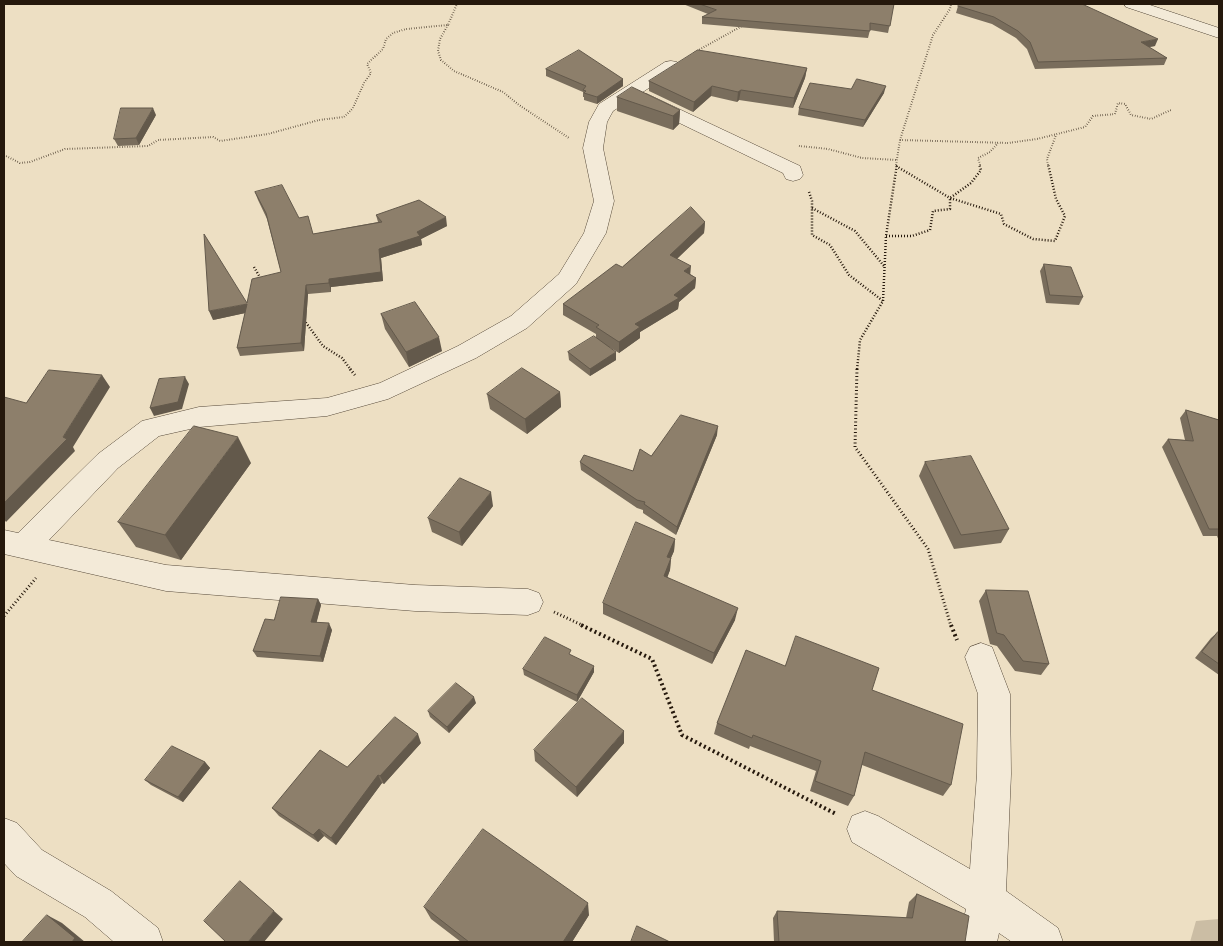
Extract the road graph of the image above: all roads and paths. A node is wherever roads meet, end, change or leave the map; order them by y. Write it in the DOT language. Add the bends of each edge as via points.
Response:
graph roads {
  1 [pos="456,4"];
  2 [pos="951,4"];
  3 [pos="1132,4"];
  4 [pos="448,25"];
  5 [pos="744,25"];
  6 [pos="1219,33"];
  7 [pos="671,66"];
  8 [pos="632,92"];
  9 [pos="1171,110"];
  10 [pos="1056,134"];
  11 [pos="900,140"];
  12 [pos="998,143"];
  13 [pos="799,146"];
  14 [pos="4,155"];
  15 [pos="595,155"];
  16 [pos="897,160"];
  17 [pos="896,166"];
  18 [pos="793,175"];
  19 [pos="950,198"];
  20 [pos="812,208"];
  21 [pos="886,236"];
  22 [pos="254,267"];
  23 [pos="884,267"];
  24 [pos="263,282"];
  25 [pos="883,301"];
  26 [pos="299,316"];
  27 [pos="354,399"];
  28 [pos="14,544"];
  29 [pos="56,554"];
  30 [pos="528,602"];
  31 [pos="4,616"];
  32 [pos="953,633"];
  33 [pos="981,657"];
  34 [pos="865,829"];
  35 [pos="4,836"];
  36 [pos="987,900"];
  37 [pos="144,942"];
  38 [pos="978,942"];
  39 [pos="1044,942"];
  1 -- 4 [label="path"];
  2 -- 11 [label="path" via="933,36"];
  3 -- 6 [label="street"];
  4 -- 14 [label="path" via="406,29 386,39 383,49 367,64 371,72 353,108 344,117 220,141 213,137 158,140 148,146 64,149 20,163"];
  4 -- 15 [label="path" via="440,39 438,51 441,60 454,71 503,92"];
  5 -- 7 [label="path"];
  7 -- 8 [label="street"];
  8 -- 15 [label="street" via="606,108 598,122 593,148"];
  8 -- 18 [label="street" via="792,170"];
  9 -- 10 [label="path" via="1151,119 1130,115 1125,104 1118,103 1115,114 1093,116 1085,127"];
  10 -- 12 [label="path"];
  10 -- 19 [label="path" via="1047,158 1056,199 1065,216 1055,241 1033,239 1004,224 1001,214"];
  11 -- 12 [label="path"];
  11 -- 16 [label="path"];
  12 -- 19 [label="path" via="978,158 981,170 971,183"];
  13 -- 16 [label="path" via="862,158"];
  15 -- 27 [label="street" via="604,201 595,233 568,280 519,322 466,352 388,390"];
  16 -- 17 [label="path"];
  17 -- 19 [label="path"];
  17 -- 21 [label="path"];
  18 -- 20 [label="path" via="800,175 803,179"];
  19 -- 21 [label="path" via="950,209 933,212 930,230 912,236"];
  20 -- 23 [label="path" via="855,231"];
  20 -- 25 [label="path" via="812,235 830,245 849,275"];
  21 -- 23 [label="path"];
  22 -- 24 [label="path"];
  23 -- 25 [label="path"];
  25 -- 32 [label="path" via="860,340 855,448 928,549"];
  26 -- 27 [label="path" via="323,346 342,358 358,378"];
  27 -- 28 [label="street" via="327,407 198,417 151,428 108,461"];
  28 -- 29 [label="street"];
  29 -- 30 [label="street" via="166,578 415,598"];
  29 -- 31 [label="path"];
  30 -- 34 [label="path" via="652,659 682,735"];
  33 -- 36 [label="street" via="994,694 994,774"];
  34 -- 36 [label="street"];
  35 -- 37 [label="street" via="29,863 98,904"];
  36 -- 38 [label="street"];
  36 -- 39 [label="street"];
}
